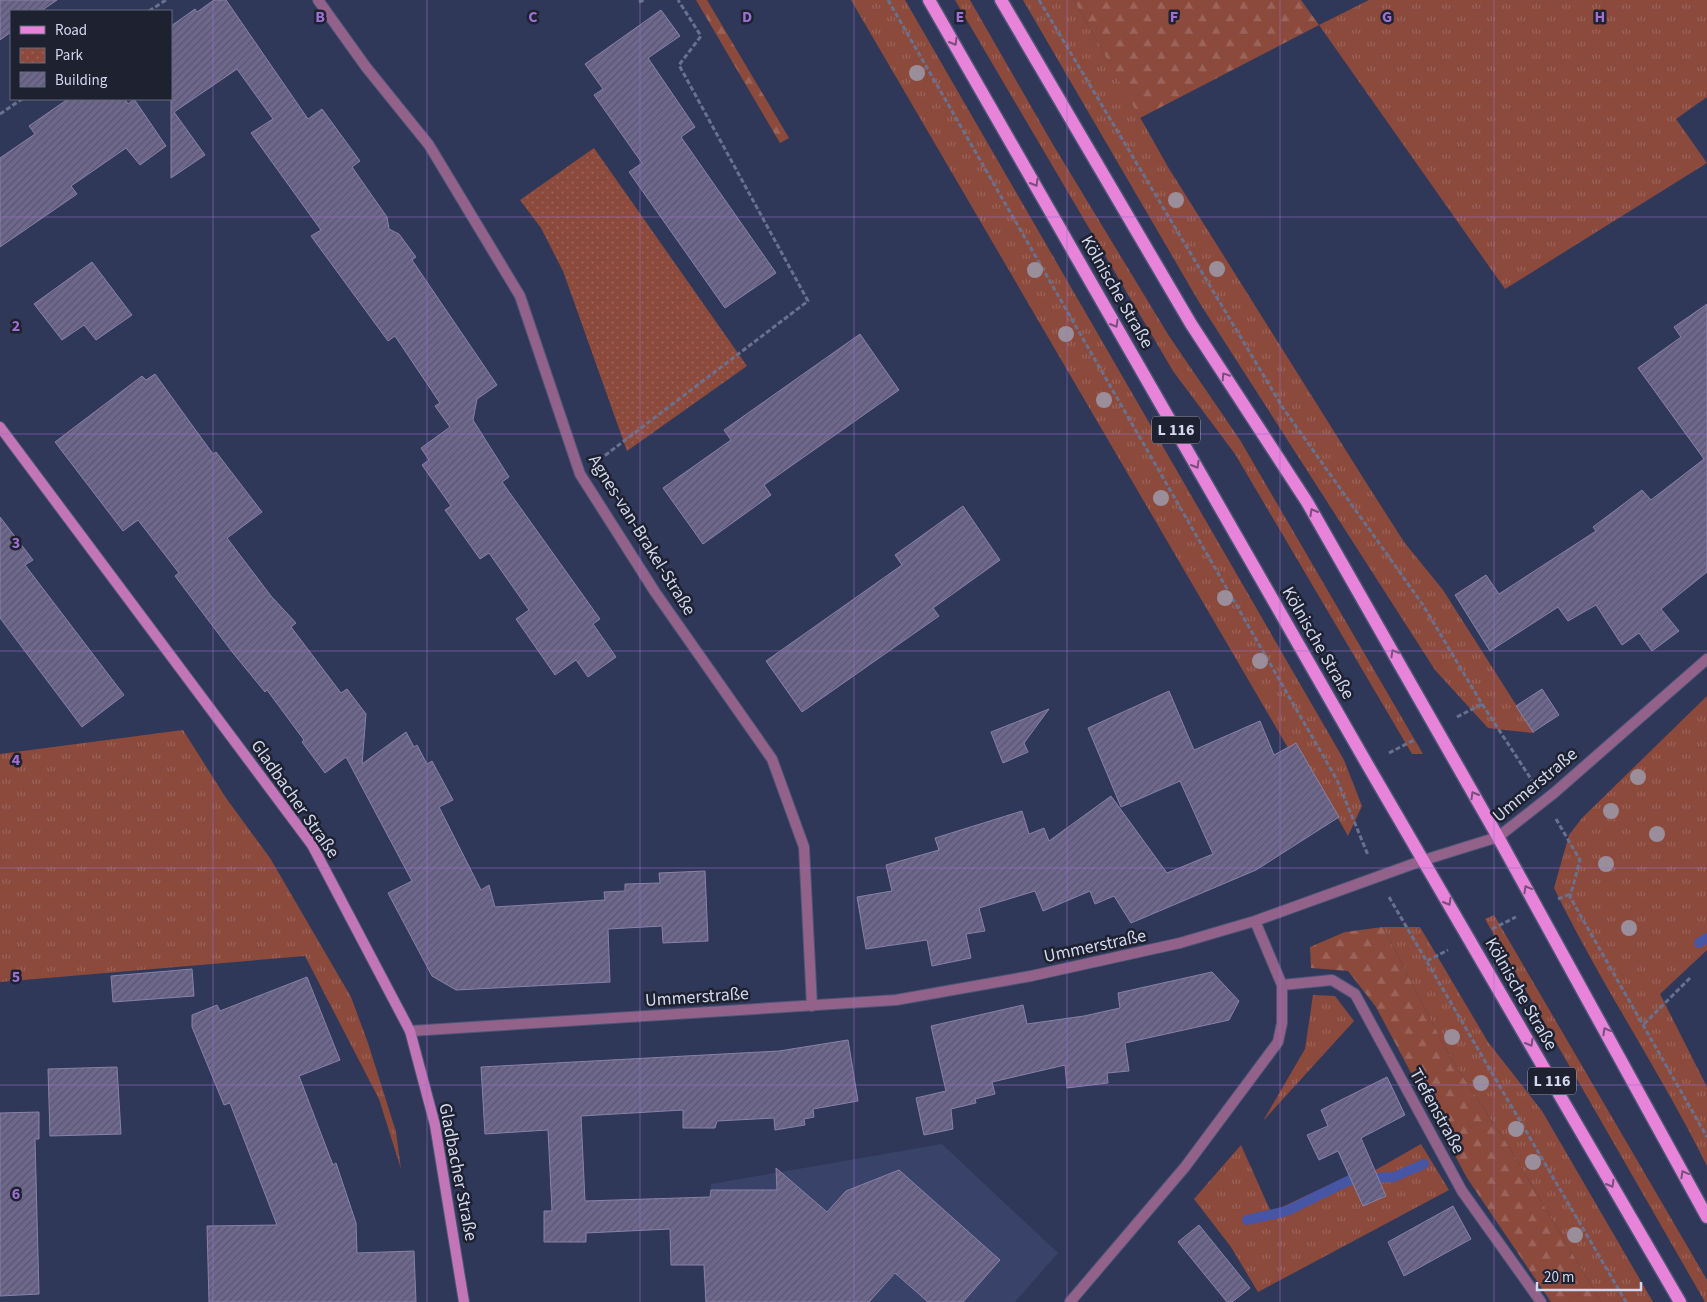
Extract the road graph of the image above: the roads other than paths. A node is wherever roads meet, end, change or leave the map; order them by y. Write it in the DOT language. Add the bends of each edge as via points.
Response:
graph roads {
  1 [pos="318,0"];
  2 [pos="930,0"];
  3 [pos="1001,0"];
  4 [pos="0,427"];
  5 [pos="1707,659"];
  6 [pos="1498,837"];
  7 [pos="1424,860"];
  8 [pos="1255,921"];
  9 [pos="1282,985"];
  10 [pos="812,1006"];
  11 [pos="410,1031"];
  12 [pos="1707,1217"];
  13 [pos="464,1302"];
  14 [pos="1070,1302"];
  15 [pos="1541,1302"];
  16 [pos="1680,1302"];
  1 -- 10 [label="street, Agnes-van-Brakel-Straße" via="366,67 430,145 520,296 580,474 655,592 772,759 804,847"];
  2 -- 7 [label="main road, Kölnische Straße / L 116, one-way"];
  6 -- 3 [label="main road, one-way" via="1307,502 1191,324"];
  4 -- 11 [label="main road, Gladbacher Straße" via="312,845"];
  5 -- 6 [label="street, Ummerstraße"];
  6 -- 7 [label="street, Ummerstraße"];
  12 -- 6 [label="main road, one-way"];
  7 -- 8 [label="street, Ummerstraße"];
  7 -- 16 [label="main road, Kölnische Straße / L 116, one-way"];
  8 -- 9 [label="street"];
  8 -- 10 [label="street, Ummerstraße" via="1180,944 1031,976 896,1000"];
  9 -- 14 [label="street" via="1282,1023 1278,1042 1261,1068 1185,1168"];
  9 -- 15 [label="street, Tiefenstraße" via="1332,980 1355,994 1462,1191"];
  10 -- 11 [label="street, Ummerstraße"];
  11 -- 13 [label="main road, Gladbacher Straße" via="435,1125"];
}
